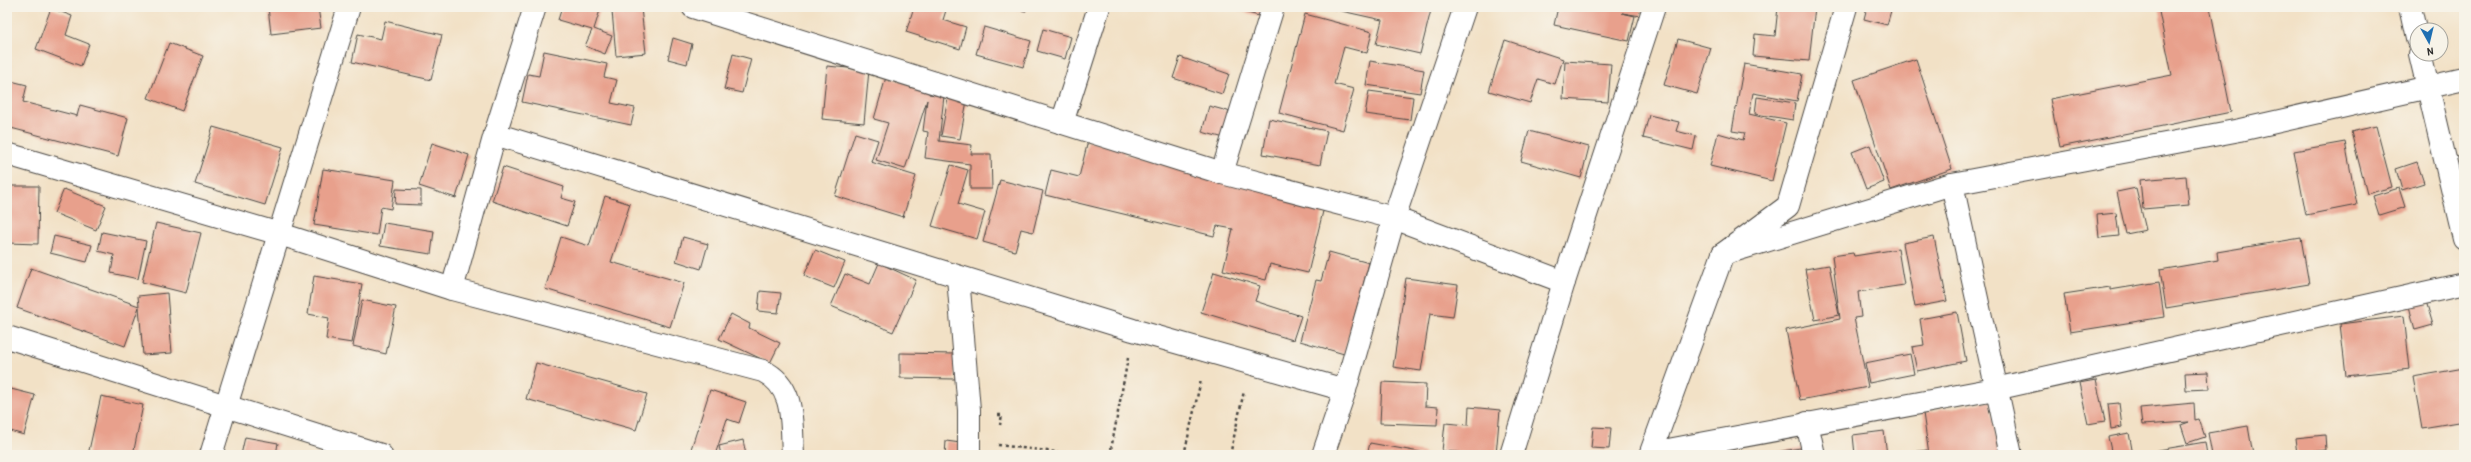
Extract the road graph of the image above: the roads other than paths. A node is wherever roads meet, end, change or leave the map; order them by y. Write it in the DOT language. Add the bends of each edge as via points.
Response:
graph roads {
  1 [pos="349,7"];
  2 [pos="535,7"];
  3 [pos="693,7"];
  4 [pos="1099,7"];
  5 [pos="1273,7"];
  6 [pos="1465,7"];
  7 [pos="1654,7"];
  8 [pos="1846,7"];
  9 [pos="2410,7"];
  10 [pos="720,11"];
  11 [pos="2413,22"];
  12 [pos="2422,62"];
  13 [pos="2464,80"];
  14 [pos="2428,88"];
  15 [pos="1062,123"];
  16 [pos="495,134"];
  17 [pos="7,154"];
  18 [pos="1222,173"];
  19 [pos="1952,184"];
  20 [pos="1394,218"];
  21 [pos="280,234"];
  22 [pos="2464,239"];
  23 [pos="1723,254"];
  24 [pos="958,277"];
  25 [pos="1564,282"];
  26 [pos="2464,284"];
  27 [pos="452,289"];
  28 [pos="7,337"];
  29 [pos="1995,389"];
  30 [pos="1345,390"];
  31 [pos="226,406"];
  32 [pos="1807,423"];
  33 [pos="1651,454"];
  34 [pos="211,455"];
  35 [pos="381,455"];
  36 [pos="793,455"];
  37 [pos="969,455"];
  38 [pos="1323,455"];
  39 [pos="1511,455"];
  40 [pos="1814,455"];
  41 [pos="2011,455"];
  1 -- 21 [label="street"];
  2 -- 16 [label="street"];
  3 -- 10 [label="street"];
  4 -- 15 [label="street"];
  5 -- 18 [label="street"];
  6 -- 20 [label="street"];
  7 -- 25 [label="street"];
  8 -- 23 [label="street" via="1788,206"];
  9 -- 11 [label="street"];
  10 -- 15 [label="street"];
  12 -- 14 [label="street"];
  13 -- 14 [label="street"];
  14 -- 19 [label="street" via="2240,130"];
  14 -- 22 [label="street"];
  15 -- 18 [label="street"];
  16 -- 24 [label="street"];
  16 -- 27 [label="street"];
  17 -- 21 [label="street"];
  18 -- 20 [label="street"];
  19 -- 23 [label="street"];
  19 -- 29 [label="street"];
  20 -- 25 [label="street"];
  20 -- 30 [label="street"];
  21 -- 27 [label="street"];
  21 -- 31 [label="street"];
  23 -- 33 [label="street"];
  24 -- 30 [label="street" via="1209,353"];
  24 -- 37 [label="street" via="969,410"];
  25 -- 39 [label="street"];
  26 -- 29 [label="street"];
  27 -- 36 [label="street" via="776,377 790,406"];
  28 -- 31 [label="street"];
  29 -- 32 [label="street"];
  29 -- 41 [label="street"];
  30 -- 38 [label="street"];
  31 -- 34 [label="street"];
  31 -- 35 [label="street"];
  32 -- 33 [label="street"];
  32 -- 40 [label="street"];
}
